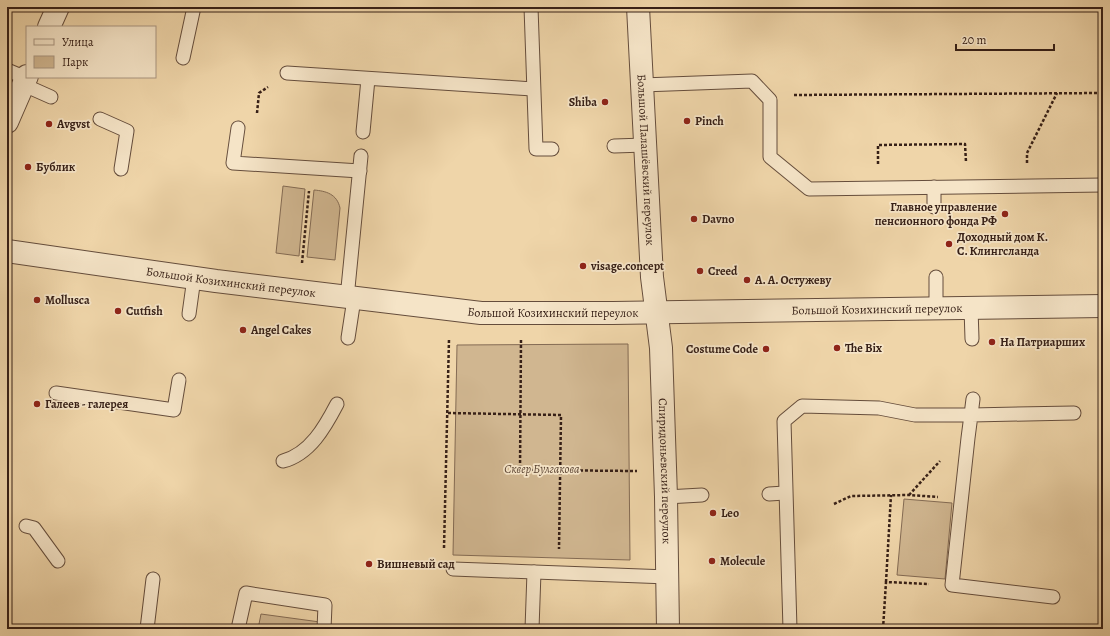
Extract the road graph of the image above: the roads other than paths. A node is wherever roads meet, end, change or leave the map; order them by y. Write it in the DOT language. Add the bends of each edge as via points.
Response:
graph roads {
  1 [pos="58,7"];
  2 [pos="194,7"];
  3 [pos="531,7"];
  4 [pos="638,7"];
  5 [pos="49,26"];
  6 [pos="183,58"];
  7 [pos="287,73"];
  8 [pos="21,77"];
  9 [pos="368,79"];
  10 [pos="642,85"];
  11 [pos="533,89"];
  12 [pos="52,97"];
  13 [pos="100,119"];
  14 [pos="7,122"];
  15 [pos="238,128"];
  16 [pos="363,132"];
  17 [pos="645,145"];
  18 [pos="614,146"];
  19 [pos="552,149"];
  20 [pos="361,156"];
  21 [pos="121,169"];
  22 [pos="360,171"];
  23 [pos="1103,184"];
  24 [pos="934,187"];
  25 [pos="934,207"];
  26 [pos="7,250"];
  27 [pos="194,278"];
  28 [pos="936,278"];
  29 [pos="350,298"];
  30 [pos="1103,306"];
  31 [pos="936,308"];
  32 [pos="971,308"];
  33 [pos="656,313"];
  34 [pos="189,314"];
  35 [pos="348,338"];
  36 [pos="972,339"];
  37 [pos="179,380"];
  38 [pos="56,393"];
  39 [pos="973,399"];
  40 [pos="338,404"];
  41 [pos="1074,413"];
  42 [pos="971,415"];
  43 [pos="284,462"];
  44 [pos="785,493"];
  45 [pos="769,494"];
  46 [pos="702,495"];
  47 [pos="666,496"];
  48 [pos="26,526"];
  49 [pos="58,561"];
  50 [pos="453,569"];
  51 [pos="534,572"];
  52 [pos="668,577"];
  53 [pos="153,579"];
  54 [pos="1053,597"];
  55 [pos="147,629"];
  56 [pos="238,629"];
  57 [pos="324,629"];
  58 [pos="532,629"];
  59 [pos="668,629"];
  60 [pos="790,629"];
  1 -- 5 [label="street"];
  2 -- 6 [label="lane"];
  3 -- 11 [label="lane"];
  4 -- 10 [label="street, Большой Палашёвский переулок"];
  7 -- 9 [label="lane"];
  8 -- 12 [label="lane"];
  8 -- 14 [label="street"];
  9 -- 11 [label="lane"];
  9 -- 16 [label="lane"];
  10 -- 17 [label="street, Большой Палашёвский переулок"];
  10 -- 24 [label="lane" via="752,81 770,100 770,158 808,189"];
  11 -- 19 [label="lane" via="536,149"];
  13 -- 21 [label="lane" via="126,131"];
  15 -- 22 [label="lane" via="233,163"];
  17 -- 18 [label="lane"];
  17 -- 33 [label="street, Большой Палашёвский переулок"];
  20 -- 22 [label="lane"];
  22 -- 29 [label="lane"];
  23 -- 24 [label="lane"];
  24 -- 25 [label="lane"];
  26 -- 27 [label="street, Большой Козихинский переулок"];
  27 -- 29 [label="street, Большой Козихинский переулок"];
  27 -- 34 [label="lane"];
  28 -- 31 [label="lane"];
  29 -- 33 [label="street, Большой Козихинский переулок" via="481,313"];
  29 -- 35 [label="lane"];
  30 -- 32 [label="street, Большой Козихинский переулок"];
  31 -- 32 [label="street, Большой Козихинский переулок"];
  31 -- 33 [label="street, Большой Козихинский переулок"];
  32 -- 36 [label="lane"];
  33 -- 47 [label="street, Спиридоньевский переулок" via="661,348"];
  37 -- 38 [label="lane" via="174,410"];
  39 -- 42 [label="lane"];
  40 -- 43 [label="lane" via="326,425 306,450"];
  41 -- 42 [label="lane"];
  42 -- 44 [label="lane" via="915,415 879,408 802,406 784,421"];
  42 -- 54 [label="lane" via="952,585"];
  44 -- 45 [label="lane"];
  44 -- 60 [label="lane"];
  46 -- 47 [label="lane"];
  47 -- 52 [label="street, Спиридоньевский переулок"];
  48 -- 49 [label="lane" via="34,528"];
  50 -- 51 [label="lane"];
  51 -- 52 [label="lane"];
  51 -- 58 [label="lane"];
  52 -- 59 [label="street, Спиридоньевский переулок"];
  53 -- 55 [label="lane"];
  56 -- 57 [label="lane" via="246,593 325,605"];
}
